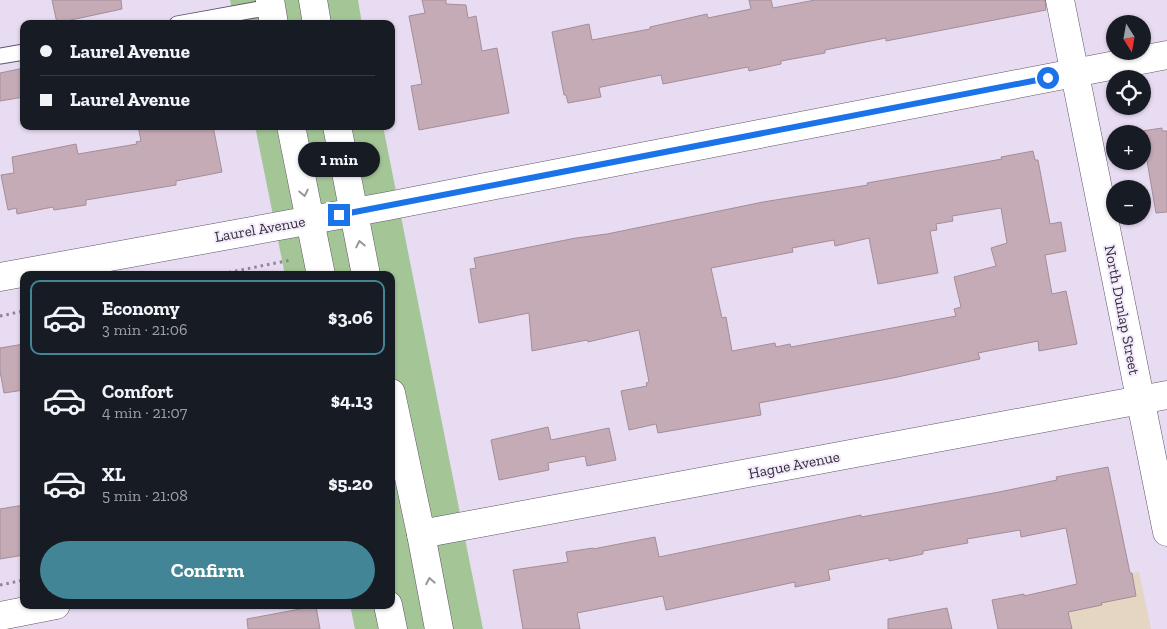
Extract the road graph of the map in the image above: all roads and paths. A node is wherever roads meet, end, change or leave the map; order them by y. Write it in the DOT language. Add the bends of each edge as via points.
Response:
graph roads {
  1 [pos="312,0"];
  2 [pos="1060,0"];
  3 [pos="271,10"];
  4 [pos="204,20"];
  5 [pos="316,20"];
  6 [pos="20,53"];
  7 [pos="1167,55"];
  8 [pos="0,56"];
  9 [pos="1074,73"];
  10 [pos="292,130"];
  11 [pos="338,130"];
  12 [pos="353,213"];
  13 [pos="310,220"];
  14 [pos="297,258"];
  15 [pos="37,271"];
  16 [pos="238,271"];
  17 [pos="320,271"];
  18 [pos="365,271"];
  19 [pos="20,274"];
  20 [pos="0,278"];
  21 [pos="20,312"];
  22 [pos="0,316"];
  23 [pos="1167,395"];
  24 [pos="1140,400"];
  25 [pos="395,412"];
  26 [pos="1167,532"];
  27 [pos="421,534"];
  28 [pos="20,581"];
  29 [pos="0,585"];
  30 [pos="36,609"];
  31 [pos="389,609"];
  32 [pos="0,616"];
  33 [pos="393,629"];
  34 [pos="439,629"];
  1 -- 5 [label="street"];
  2 -- 9 [label="street, North Dunlap Street"];
  3 -- 4 [label="lane"];
  6 -- 8 [label="lane"];
  7 -- 9 [label="street, Laurel Avenue"];
  9 -- 12 [label="street, Laurel Avenue"];
  9 -- 24 [label="street, North Dunlap Street"];
  10 -- 13 [label="street, one-way"];
  11 -- 12 [label="street"];
  12 -- 13 [label="street, Laurel Avenue"];
  18 -- 12 [label="street, one-way"];
  13 -- 15 [label="street, Laurel Avenue"];
  13 -- 17 [label="street"];
  14 -- 16 [label="path"];
  19 -- 20 [label="street, Laurel Avenue"];
  21 -- 22 [label="path"];
  23 -- 24 [label="street, Hague Avenue"];
  24 -- 26 [label="street, North Dunlap Street"];
  24 -- 27 [label="street, Hague Avenue"];
  25 -- 27 [label="street"];
  34 -- 27 [label="street, one-way"];
  28 -- 29 [label="path"];
  30 -- 32 [label="street"];
  31 -- 33 [label="street"];
}
